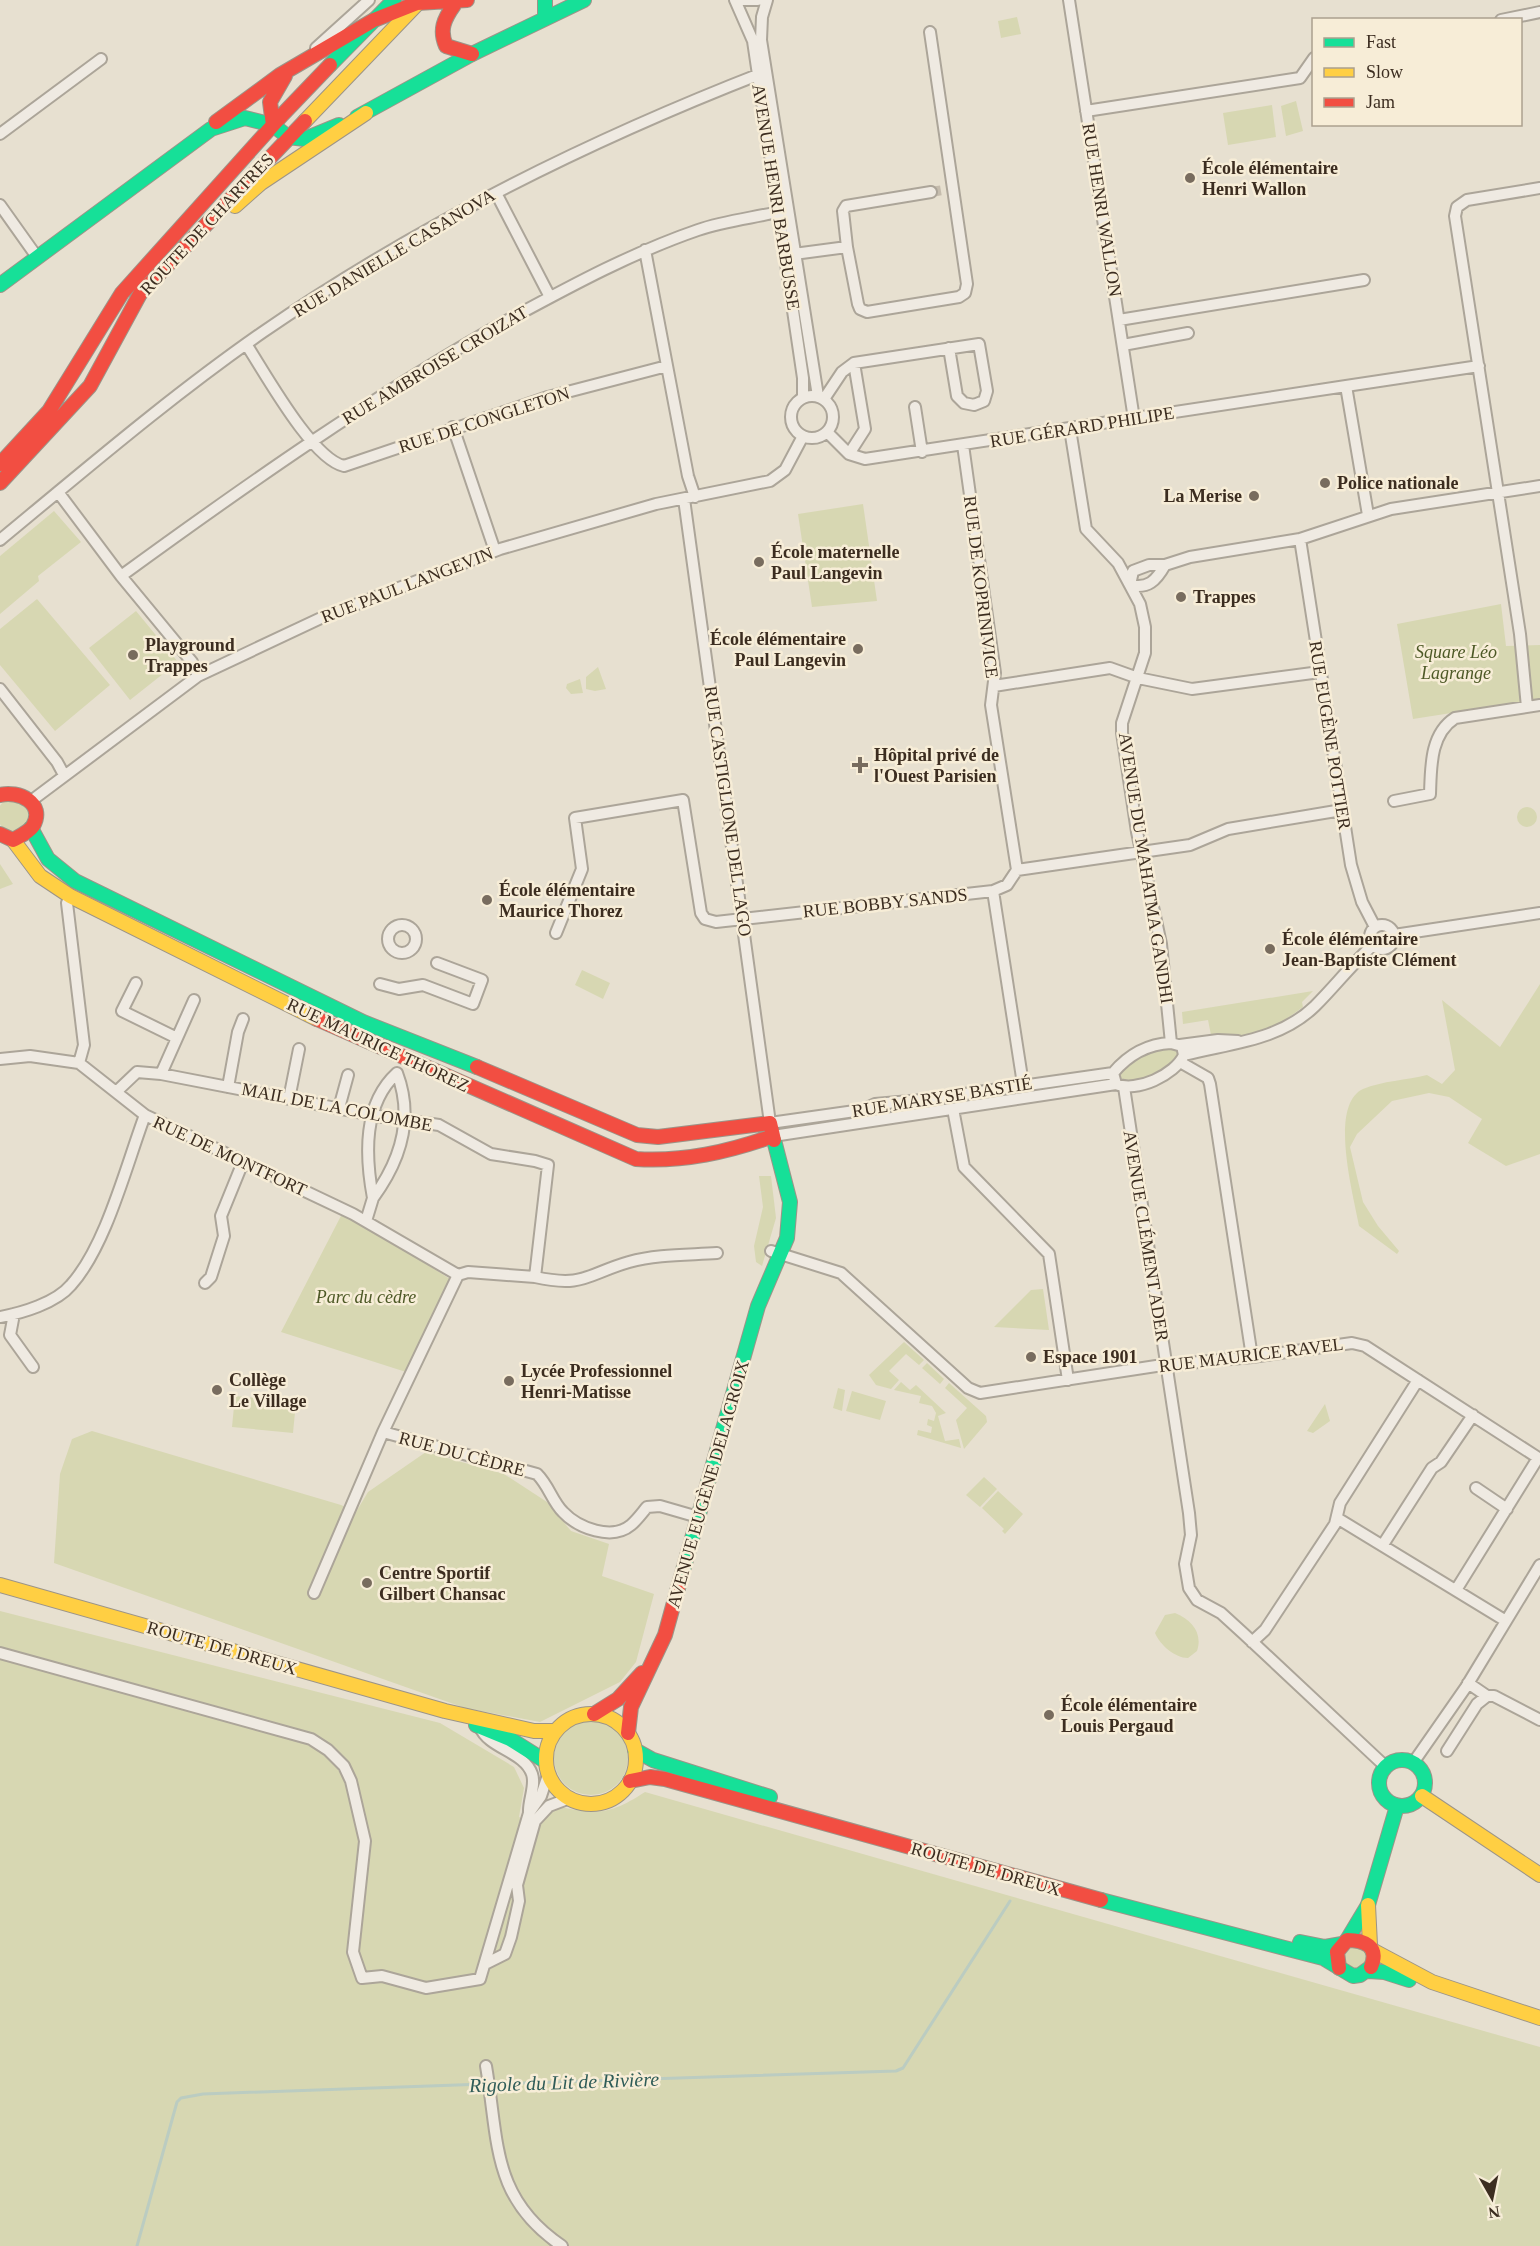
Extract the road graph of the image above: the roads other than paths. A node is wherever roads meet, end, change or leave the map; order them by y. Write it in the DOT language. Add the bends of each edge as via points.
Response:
graph roads {
  1 [pos="369,0"];
  2 [pos="394,0"];
  3 [pos="545,0"];
  4 [pos="584,0"];
  5 [pos="735,0"];
  6 [pos="740,0"];
  7 [pos="758,0"];
  8 [pos="767,0"];
  9 [pos="1069,0"];
  10 [pos="420,1"];
  11 [pos="461,2"];
  12 [pos="1540,12"];
  13 [pos="544,17"];
  14 [pos="1511,18"];
  15 [pos="375,19"];
  16 [pos="930,32"];
  17 [pos="472,54"];
  18 [pos="310,57"];
  19 [pos="101,59"];
  20 [pos="1312,61"];
  21 [pos="287,72"];
  22 [pos="761,74"];
  23 [pos="1086,111"];
  24 [pos="366,113"];
  25 [pos="273,125"];
  26 [pos="211,129"];
  27 [pos="0,134"];
  28 [pos="288,137"];
  29 [pos="1540,188"];
  30 [pos="931,192"];
  31 [pos="496,193"];
  32 [pos="0,206"];
  33 [pos="778,212"];
  34 [pos="847,247"];
  35 [pos="645,250"];
  36 [pos="794,255"];
  37 [pos="37,257"];
  38 [pos="169,261"];
  39 [pos="1364,280"];
  40 [pos="0,285"];
  41 [pos="550,297"];
  42 [pos="1119,320"];
  43 [pos="1188,333"];
  44 [pos="246,344"];
  45 [pos="1123,345"];
  46 [pos="950,348"];
  47 [pos="854,363"];
  48 [pos="667,366"];
  49 [pos="1479,366"];
  50 [pos="842,372"];
  51 [pos="857,381"];
  52 [pos="1346,386"];
  53 [pos="802,398"];
  54 [pos="821,398"];
  55 [pos="915,407"];
  56 [pos="1134,419"];
  57 [pos="453,428"];
  58 [pos="1070,429"];
  59 [pos="827,432"];
  60 [pos="803,436"];
  61 [pos="311,440"];
  62 [pos="963,445"];
  63 [pos="922,452"];
  64 [pos="849,454"];
  65 [pos="0,464"];
  66 [pos="0,483"];
  67 [pos="1540,486"];
  68 [pos="58,492"];
  69 [pos="1499,492"];
  70 [pos="690,498"];
  71 [pos="1368,515"];
  72 [pos="1300,539"];
  73 [pos="0,540"];
  74 [pos="495,551"];
  75 [pos="1165,565"];
  76 [pos="121,576"];
  77 [pos="1130,585"];
  78 [pos="1320,672"];
  79 [pos="198,676"];
  80 [pos="1138,678"];
  81 [pos="994,686"];
  82 [pos="0,689"];
  83 [pos="1540,705"];
  84 [pos="1527,707"];
  85 [pos="64,775"];
  86 [pos="0,795"];
  87 [pos="31,801"];
  88 [pos="1394,801"];
  89 [pos="1342,810"];
  90 [pos="31,828"];
  91 [pos="0,834"];
  92 [pos="13,840"];
  93 [pos="1142,852"];
  94 [pos="1017,870"];
  95 [pos="993,891"];
  96 [pos="70,896"];
  97 [pos="1540,913"];
  98 [pos="744,920"];
  99 [pos="1375,927"];
  100 [pos="556,933"];
  101 [pos="1394,935"];
  102 [pos="1372,946"];
  103 [pos="437,963"];
  104 [pos="136,983"];
  105 [pos="380,984"];
  106 [pos="194,1000"];
  107 [pos="243,1019"];
  108 [pos="177,1038"];
  109 [pos="299,1049"];
  110 [pos="1179,1051"];
  111 [pos="0,1059"];
  112 [pos="403,1059"];
  113 [pos="79,1063"];
  114 [pos="398,1073"];
  115 [pos="160,1074"];
  116 [pos="348,1075"];
  117 [pos="1117,1081"];
  118 [pos="1023,1084"];
  119 [pos="228,1087"];
  120 [pos="117,1091"];
  121 [pos="289,1099"];
  122 [pos="339,1108"];
  123 [pos="953,1109"];
  124 [pos="145,1115"];
  125 [pos="372,1115"];
  126 [pos="406,1119"];
  127 [pos="773,1135"];
  128 [pos="243,1162"];
  129 [pos="373,1198"];
  130 [pos="366,1221"];
  131 [pos="717,1252"];
  132 [pos="775,1253"];
  133 [pos="458,1275"];
  134 [pos="536,1277"];
  135 [pos="205,1283"];
  136 [pos="14,1314"];
  137 [pos="0,1317"];
  138 [pos="1251,1357"];
  139 [pos="1166,1365"];
  140 [pos="33,1367"];
  141 [pos="1068,1380"];
  142 [pos="1418,1380"];
  143 [pos="1473,1415"];
  144 [pos="383,1432"];
  145 [pos="1539,1458"];
  146 [pos="1476,1488"];
  147 [pos="1507,1509"];
  148 [pos="698,1517"];
  149 [pos="1337,1518"];
  150 [pos="1384,1543"];
  151 [pos="1540,1565"];
  152 [pos="0,1585"];
  153 [pos="1456,1590"];
  154 [pos="314,1593"];
  155 [pos="1506,1621"];
  156 [pos="1252,1642"];
  157 [pos="0,1653"];
  158 [pos="654,1660"];
  159 [pos="1468,1683"];
  160 [pos="1487,1696"];
  161 [pos="445,1711"];
  162 [pos="594,1714"];
  163 [pos="1540,1720"];
  164 [pos="480,1727"];
  165 [pos="555,1731"];
  166 [pos="1434,1732"];
  167 [pos="628,1733"];
  168 [pos="635,1750"];
  169 [pos="1413,1762"];
  170 [pos="1386,1767"];
  171 [pos="547,1768"];
  172 [pos="630,1781"];
  173 [pos="1422,1796"];
  174 [pos="570,1798"];
  175 [pos="1397,1806"];
  176 [pos="529,1813"];
  177 [pos="1540,1875"];
  178 [pos="1368,1905"];
  179 [pos="1345,1942"];
  180 [pos="1371,1948"];
  181 [pos="487,1964"];
  182 [pos="1339,1968"];
  183 [pos="1368,1971"];
  184 [pos="1540,2019"];
  185 [pos="1540,2024"];
  186 [pos="486,2066"];
  187 [pos="562,2246"];
  1 -- 18 [label="street"];
  2 -- 15 [label="main road, ROUTE DE CHARTRES"];
  3 -- 13 [label="main road"];
  4 -- 13 [label="main road"];
  5 -- 22 [label="street, AVENUE HENRI BARBUSSE" via="753,41"];
  6 -- 7 [label="street"];
  8 -- 22 [label="street, AVENUE HENRI BARBUSSE" via="760,40"];
  9 -- 23 [label="street, RUE HENRI WALLON"];
  10 -- 11 [label="main road"];
  10 -- 15 [label="main road, ROUTE DE CHARTRES"];
  10 -- 28 [label="main road, ROUTE DE CHARTRES"];
  11 -- 17 [label="main road" via="441,26 441,36 446,46"];
  12 -- 14 [label="street"];
  13 -- 17 [label="main road"];
  15 -- 18 [label="main road"];
  15 -- 25 [label="main road, ROUTE DE CHARTRES"];
  16 -- 34 [label="street" via="948,189 967,284 965,293 867,312 860,309"];
  17 -- 24 [label="main road"];
  18 -- 21 [label="main road"];
  19 -- 27 [label="street"];
  20 -- 23 [label="street" via="1300,78"];
  21 -- 25 [label="main road" via="270,102"];
  21 -- 26 [label="main road" via="220,118"];
  22 -- 31 [label="street, RUE DANIELLE CASANOVA" via="633,127"];
  22 -- 33 [label="street, AVENUE HENRI BARBUSSE"];
  22 -- 36 [label="street, AVENUE HENRI BARBUSSE"];
  23 -- 42 [label="street, RUE HENRI WALLON"];
  24 -- 28 [label="main road" via="313,137"];
  24 -- 38 [label="main road" via="261,183 184,257"];
  25 -- 26 [label="main road" via="245,118"];
  25 -- 28 [label="main road, ROUTE DE CHARTRES"];
  25 -- 65 [label="main road, ROUTE DE CHARTRES" via="122,292 49,411"];
  26 -- 37 [label="main road"];
  28 -- 38 [label="main road, ROUTE DE CHARTRES"];
  29 -- 49 [label="street" via="1467,200 1457,207 1455,216"];
  30 -- 34 [label="street" via="846,206 843,211"];
  31 -- 41 [label="street"];
  31 -- 44 [label="street, RUE DANIELLE CASANOVA" via="384,255"];
  32 -- 37 [label="street"];
  33 -- 35 [label="street, RUE AMBROISE CROIZAT" via="701,229"];
  33 -- 53 [label="street, AVENUE HENRI BARBUSSE" via="803,378"];
  34 -- 36 [label="street"];
  35 -- 41 [label="street, RUE AMBROISE CROIZAT"];
  35 -- 48 [label="street, RUE CASTIGLIONE DEL LAGO"];
  36 -- 54 [label="street, AVENUE HENRI BARBUSSE"];
  37 -- 40 [label="main road"];
  38 -- 66 [label="main road, ROUTE DE CHARTRES" via="140,294 90,386"];
  39 -- 42 [label="street"];
  41 -- 61 [label="street, RUE AMBROISE CROIZAT" via="442,357"];
  42 -- 45 [label="street, RUE HENRI WALLON"];
  43 -- 45 [label="street"];
  44 -- 61 [label="street, RUE DE CONGLETON"];
  44 -- 68 [label="street, RUE DANIELLE CASANOVA"];
  45 -- 56 [label="street, RUE HENRI WALLON"];
  46 -- 46 [label="street" via="979,344 987,391 984,401 974,405 963,403 957,396"];
  46 -- 47 [label="street"];
  47 -- 50 [label="street"];
  47 -- 51 [label="street"];
  48 -- 57 [label="street, RUE DE CONGLETON" via="548,397"];
  48 -- 70 [label="street, RUE CASTIGLIONE DEL LAGO"];
  49 -- 52 [label="street, RUE GÉRARD PHILIPE"];
  49 -- 69 [label="street"];
  50 -- 51 [label="street"];
  50 -- 54 [label="street"];
  51 -- 64 [label="street" via="865,429"];
  52 -- 56 [label="street, RUE GÉRARD PHILIPE"];
  52 -- 71 [label="street"];
  53 -- 54 [label="street"];
  53 -- 60 [label="street" via="792,412 792,422"];
  54 -- 59 [label="street" via="830,405 833,416"];
  55 -- 63 [label="street"];
  56 -- 58 [label="street, RUE GÉRARD PHILIPE"];
  57 -- 61 [label="street, RUE DE CONGLETON" via="344,466 332,464"];
  57 -- 74 [label="street"];
  58 -- 62 [label="street, RUE GÉRARD PHILIPE"];
  58 -- 77 [label="street, AVENUE DU MAHATMA GANDHI" via="1086,528 1118,563"];
  59 -- 60 [label="street" via="811,438"];
  59 -- 64 [label="street"];
  60 -- 70 [label="street, RUE PAUL LANGEVIN" via="778,477"];
  61 -- 76 [label="street, RUE AMBROISE CROIZAT"];
  62 -- 63 [label="street, RUE GÉRARD PHILIPE"];
  62 -- 81 [label="street, RUE DE KOPRINIVICE"];
  63 -- 64 [label="street, RUE GÉRARD PHILIPE" via="865,459"];
  67 -- 69 [label="street"];
  68 -- 73 [label="street, RUE DANIELLE CASANOVA"];
  68 -- 76 [label="street"];
  69 -- 71 [label="street"];
  69 -- 84 [label="street"];
  70 -- 74 [label="street, RUE PAUL LANGEVIN" via="656,504"];
  70 -- 98 [label="street, RUE CASTIGLIONE DEL LAGO"];
  71 -- 72 [label="street"];
  72 -- 75 [label="street" via="1190,557"];
  72 -- 78 [label="street, RUE EUGÈNE POTTIER"];
  74 -- 79 [label="street, RUE PAUL LANGEVIN" via="321,618"];
  75 -- 77 [label="street" via="1157,580 1142,587"];
  75 -- 77 [label="street" via="1133,571"];
  76 -- 79 [label="street" via="192,662"];
  77 -- 80 [label="street, AVENUE DU MAHATMA GANDHI" via="1140,604 1145,627 1145,653"];
  78 -- 80 [label="street" via="1191,689"];
  78 -- 89 [label="street, RUE EUGÈNE POTTIER"];
  79 -- 85 [label="street, RUE PAUL LANGEVIN"];
  80 -- 81 [label="street" via="1110,668"];
  80 -- 93 [label="street, AVENUE DU MAHATMA GANDHI" via="1122,727"];
  81 -- 94 [label="street, RUE DE KOPRINIVICE" via="991,705"];
  82 -- 85 [label="street"];
  83 -- 84 [label="street"];
  84 -- 88 [label="street" via="1455,718 1444,725 1431,765 1430,794"];
  85 -- 87 [label="street, RUE PAUL LANGEVIN"];
  86 -- 87 [label="main road" via="15,792"];
  87 -- 90 [label="main road" via="35,813"];
  89 -- 93 [label="street" via="1228,829 1190,845"];
  89 -- 99 [label="street, RUE EUGÈNE POTTIER" via="1354,880"];
  90 -- 92 [label="main road"];
  90 -- 127 [label="main road, RUE MAURICE THOREZ" via="44,858 75,881 363,1022 637,1135"];
  91 -- 92 [label="main road"];
  92 -- 96 [label="main road, RUE MAURICE THOREZ" via="40,876"];
  93 -- 94 [label="street"];
  93 -- 110 [label="street, AVENUE DU MAHATMA GANDHI"];
  94 -- 95 [label="street, RUE BOBBY SANDS" via="1007,885"];
  95 -- 98 [label="street, RUE BOBBY SANDS"];
  95 -- 118 [label="street"];
  96 -- 112 [label="main road, RUE MAURICE THOREZ"];
  96 -- 113 [label="street" via="67,903 84,1045"];
  97 -- 101 [label="street"];
  98 -- 100 [label="street, RUE BOBBY SANDS" via="716,922 705,919 701,913 683,800 575,818 582,869"];
  98 -- 127 [label="street, RUE CASTIGLIONE DEL LAGO"];
  99 -- 101 [label="street" via="1387,926"];
  99 -- 102 [label="street" via="1370,934"];
  101 -- 102 [label="street" via="1387,949"];
  102 -- 110 [label="street" via="1314,1007 1292,1024 1251,1041"];
  103 -- 105 [label="street" via="482,980 473,1004 423,985 399,989"];
  104 -- 108 [label="street" via="122,1011"];
  106 -- 108 [label="street"];
  107 -- 119 [label="street"];
  108 -- 115 [label="street"];
  109 -- 121 [label="street"];
  110 -- 117 [label="street" via="1155,1079"];
  110 -- 117 [label="street" via="1158,1044 1139,1051 1126,1058"];
  110 -- 138 [label="street" via="1210,1084"];
  111 -- 113 [label="street, RUE DE MONTFORT" via="30,1056"];
  112 -- 114 [label="street"];
  112 -- 127 [label="main road, RUE MAURICE THOREZ" via="636,1159 663,1162 736,1150"];
  113 -- 120 [label="street, RUE DE MONTFORT"];
  114 -- 125 [label="street" via="381,1092"];
  114 -- 126 [label="street"];
  115 -- 119 [label="street, MAIL DE LA COLOMBE"];
  115 -- 120 [label="street, MAIL DE LA COLOMBE" via="137,1072"];
  116 -- 122 [label="street"];
  117 -- 118 [label="street, RUE MARYSE BASTIÉ"];
  117 -- 123 [label="street, RUE MARYSE BASTIÉ"];
  117 -- 139 [label="street, AVENUE CLÉMENT ADER"];
  118 -- 127 [label="street, RUE MARYSE BASTIÉ" via="875,1104"];
  119 -- 121 [label="street, MAIL DE LA COLOMBE"];
  120 -- 124 [label="street, RUE DE MONTFORT"];
  121 -- 122 [label="street, MAIL DE LA COLOMBE"];
  122 -- 125 [label="street, MAIL DE LA COLOMBE"];
  123 -- 127 [label="street, RUE MARYSE BASTIÉ"];
  123 -- 141 [label="street" via="964,1167 1049,1254"];
  124 -- 128 [label="street, RUE DE MONTFORT"];
  124 -- 136 [label="street" via="96,1247 71,1286"];
  125 -- 126 [label="street, MAIL DE LA COLOMBE"];
  125 -- 129 [label="street" via="368,1149"];
  126 -- 129 [label="street" via="396,1162"];
  126 -- 134 [label="street, MAIL DE LA COLOMBE" via="439,1125 491,1154 548,1165"];
  127 -- 132 [label="main road, AVENUE EUGÈNE DELACROIX" via="782,1158 790,1214"];
  128 -- 130 [label="street, RUE DE MONTFORT"];
  128 -- 135 [label="street" via="221,1216 224,1236"];
  129 -- 130 [label="street"];
  130 -- 133 [label="street, RUE DE MONTFORT"];
  131 -- 134 [label="street" via="630,1262 582,1281"];
  132 -- 141 [label="street, RUE MAURICE RAVEL" via="841,1272 968,1388 980,1393"];
  132 -- 148 [label="main road, AVENUE EUGÈNE DELACROIX"];
  133 -- 134 [label="street" via="468,1272"];
  133 -- 144 [label="street, RUE DU CÈDRE"];
  136 -- 137 [label="street"];
  136 -- 140 [label="street" via="10,1335"];
  138 -- 139 [label="street, RUE MAURICE RAVEL"];
  138 -- 142 [label="street, RUE MAURICE RAVEL" via="1359,1344"];
  139 -- 141 [label="street, RUE MAURICE RAVEL"];
  139 -- 156 [label="street, AVENUE CLÉMENT ADER" via="1191,1535 1185,1564 1189,1588"];
  142 -- 143 [label="street, RUE MAURICE RAVEL"];
  142 -- 149 [label="street" via="1340,1503"];
  143 -- 145 [label="street, RUE MAURICE RAVEL"];
  143 -- 150 [label="street" via="1441,1462 1432,1468"];
  144 -- 148 [label="street, RUE DU CÈDRE" via="537,1474 573,1521 607,1532 631,1525 647,1508 660,1506"];
  144 -- 154 [label="street"];
  145 -- 147 [label="street"];
  146 -- 147 [label="street"];
  147 -- 153 [label="street"];
  148 -- 158 [label="main road, AVENUE EUGÈNE DELACROIX" via="665,1635"];
  149 -- 153 [label="street"];
  149 -- 156 [label="street" via="1265,1630"];
  151 -- 155 [label="street"];
  152 -- 161 [label="main road, ROUTE DE DREUX"];
  153 -- 155 [label="street"];
  155 -- 159 [label="street"];
  156 -- 170 [label="street"];
  157 -- 181 [label="street" via="311,1740 328,1750 344,1766 351,1781 365,1841 353,1952 362,1978 382,1976 426,1988 480,1979"];
  158 -- 162 [label="main road, AVENUE EUGÈNE DELACROIX" via="618,1699"];
  158 -- 167 [label="main road, AVENUE EUGÈNE DELACROIX" via="632,1707"];
  159 -- 160 [label="street"];
  159 -- 166 [label="street"];
  160 -- 163 [label="street"];
  160 -- 166 [label="street" via="1477,1704 1450,1747"];
  161 -- 164 [label="main road, ROUTE DE DREUX"];
  161 -- 165 [label="main road, ROUTE DE DREUX" via="534,1731"];
  162 -- 165 [label="main road" via="567,1720"];
  162 -- 167 [label="main road" via="617,1722"];
  164 -- 171 [label="main road, ROUTE DE DREUX" via="510,1739"];
  164 -- 176 [label="street" via="484,1737 530,1770 533,1780"];
  165 -- 171 [label="main road" via="546,1750"];
  166 -- 169 [label="street"];
  167 -- 168 [label="main road"];
  168 -- 172 [label="main road"];
  168 -- 179 [label="main road, ROUTE DE DREUX" via="718,1782 1167,1912 1243,1932 1325,1947"];
  169 -- 170 [label="main road" via="1399,1761"];
  169 -- 173 [label="main road" via="1425,1777"];
  170 -- 175 [label="main road" via="1380,1779 1381,1793"];
  171 -- 174 [label="main road" via="561,1792"];
  171 -- 176 [label="street" via="541,1796"];
  172 -- 174 [label="main road" via="622,1791 600,1803"];
  172 -- 182 [label="main road, ROUTE DE DREUX" via="665,1779 1132,1910 1323,1958"];
  173 -- 175 [label="main road" via="1408,1806"];
  173 -- 177 [label="main road"];
  174 -- 181 [label="street" via="549,1806 535,1821 517,1885 519,1901 511,1937 505,1954"];
  175 -- 178 [label="main road"];
  176 -- 181 [label="street"];
  178 -- 179 [label="main road"];
  178 -- 180 [label="main road"];
  179 -- 180 [label="main road" via="1362,1940"];
  179 -- 182 [label="main road" via="1337,1952"];
  180 -- 183 [label="main road" via="1374,1959"];
  180 -- 184 [label="main road" via="1417,1976"];
  182 -- 183 [label="main road" via="1353,1976"];
  183 -- 185 [label="main road" via="1384,1972"];
  186 -- 187 [label="street" via="499,2161 512,2196 542,2233"];
}
